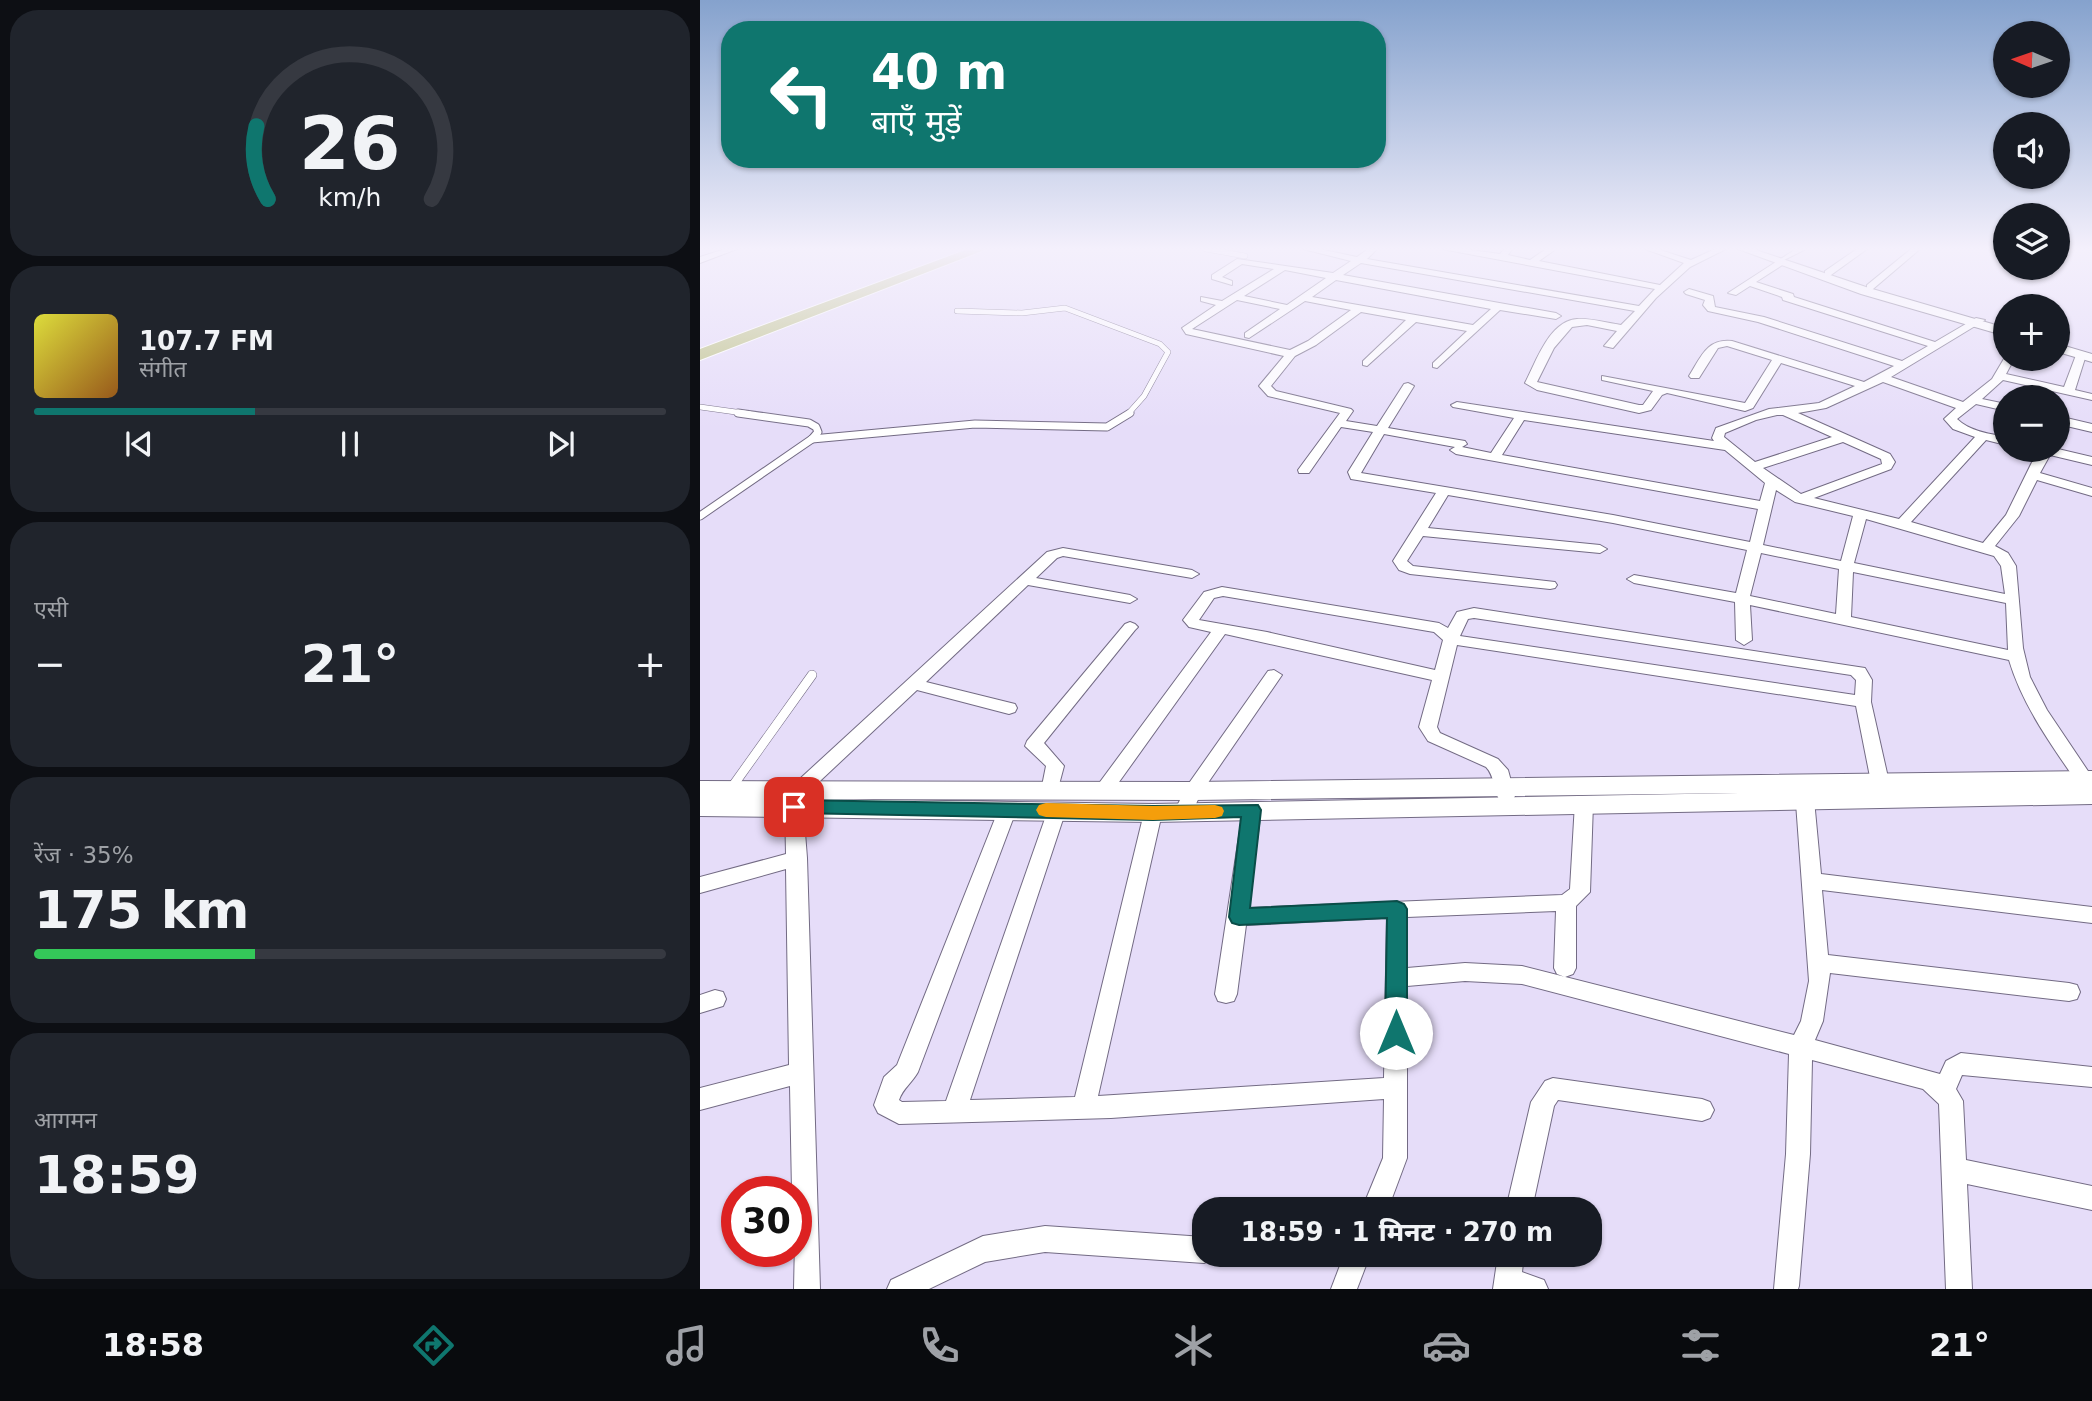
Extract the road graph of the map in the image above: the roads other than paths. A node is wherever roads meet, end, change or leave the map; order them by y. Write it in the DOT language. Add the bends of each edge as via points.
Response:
graph roads {
  1 [pos="821,309"];
  2 [pos="1055,309"];
  3 [pos="1068,309"];
  4 [pos="1217,309"];
  5 [pos="1287,309"];
  6 [pos="1359,309"];
  7 [pos="1493,309"];
  8 [pos="1515,309"];
  9 [pos="1642,309"];
  10 [pos="1713,309"];
  11 [pos="1825,309"];
  12 [pos="1937,309"];
  13 [pos="1938,309"];
  14 [pos="957,311"];
  15 [pos="1556,316"];
  16 [pos="1414,318"];
  17 [pos="1977,322"];
  18 [pos="1993,326"];
  19 [pos="1476,329"];
  20 [pos="1624,329"];
  21 [pos="1249,335"];
  22 [pos="1609,346"];
  23 [pos="1937,346"];
  24 [pos="2070,352"];
  25 [pos="1291,354"];
  26 [pos="700,355"];
  27 [pos="1779,357"];
  28 [pos="2087,357"];
  29 [pos="1367,363"];
  30 [pos="1437,365"];
  31 [pos="1905,366"];
  32 [pos="2004,371"];
  33 [pos="1695,376"];
  34 [pos="2001,376"];
  35 [pos="1606,378"];
  36 [pos="1882,378"];
  37 [pos="2041,385"];
  38 [pos="1408,386"];
  39 [pos="1865,386"];
  40 [pos="2070,387"];
  41 [pos="1667,390"];
  42 [pos="2070,392"];
  43 [pos="2092,397"];
  44 [pos="1970,403"];
  45 [pos="1457,405"];
  46 [pos="1993,406"];
  47 [pos="700,407"];
  48 [pos="1785,411"];
  49 [pos="1521,416"];
  50 [pos="1339,423"];
  51 [pos="2070,423"];
  52 [pos="2092,428"];
  53 [pos="1381,429"];
  54 [pos="1983,436"];
  55 [pos="1842,438"];
  56 [pos="1993,438"];
  57 [pos="812,439"];
  58 [pos="1729,447"];
  59 [pos="2070,456"];
  60 [pos="1494,457"];
  61 [pos="2092,461"];
  62 [pos="2039,462"];
  63 [pos="1753,467"];
  64 [pos="1304,470"];
  65 [pos="2033,475"];
  66 [pos="1772,482"];
  67 [pos="1443,492"];
  68 [pos="2092,492"];
  69 [pos="1800,499"];
  70 [pos="1765,506"];
  71 [pos="1860,515"];
  72 [pos="700,516"];
  73 [pos="1902,524"];
  74 [pos="1419,531"];
  75 [pos="1986,548"];
  76 [pos="1600,549"];
  77 [pos="1754,549"];
  78 [pos="1846,568"];
  79 [pos="1192,575"];
  80 [pos="1634,579"];
  81 [pos="1026,580"];
  82 [pos="1550,585"];
  83 [pos="1130,598"];
  84 [pos="1742,599"];
  85 [pos="2013,600"];
  86 [pos="1843,620"];
  87 [pos="1130,627"];
  88 [pos="1221,629"];
  89 [pos="1451,639"];
  90 [pos="1744,640"];
  91 [pos="2017,657"];
  92 [pos="813,675"];
  93 [pos="1274,675"];
  94 [pos="1442,677"];
  95 [pos="914,684"];
  96 [pos="1863,702"];
  97 [pos="1009,708"];
  98 [pos="1880,782"];
  99 [pos="2090,787"];
  100 [pos="700,790"];
  101 [pos="730,790"];
  102 [pos="1102,791"];
  103 [pos="1804,792"];
  104 [pos="1506,797"];
  105 [pos="796,799"];
  106 [pos="1053,800"];
  107 [pos="1188,802"];
  108 [pos="1584,803"];
  109 [pos="700,807"];
  110 [pos="1252,810"];
  111 [pos="1007,811"];
  112 [pos="1153,813"];
  113 [pos="797,858"];
  114 [pos="1812,881"];
  115 [pos="700,885"];
  116 [pos="1566,903"];
  117 [pos="1397,909"];
  118 [pos="2092,915"];
  119 [pos="1239,917"];
  120 [pos="1819,963"];
  121 [pos="1565,968"];
  122 [pos="1396,978"];
  123 [pos="2069,992"];
  124 [pos="1226,994"];
  125 [pos="1801,1046"];
  126 [pos="802,1072"];
  127 [pos="2092,1077"];
  128 [pos="1396,1088"];
  129 [pos="1944,1091"];
  130 [pos="700,1099"];
  131 [pos="1084,1108"];
  132 [pos="1702,1110"];
  133 [pos="954,1111"];
  134 [pos="1956,1170"];
  135 [pos="1380,1197"];
  136 [pos="1522,1197"];
  137 [pos="2092,1198"];
  138 [pos="1192,1249"];
  139 [pos="1352,1267"];
  140 [pos="1508,1275"];
  141 [pos="1786,1286"];
  142 [pos="807,1289"];
  143 [pos="900,1289"];
  144 [pos="1344,1289"];
  145 [pos="1535,1289"];
  146 [pos="1959,1289"];
  1 -- 26 [label="main road"];
  2 -- 14 [label="lane"];
  3 -- 57 [label="lane" via="1160,344 1168,352 1120,423 1107,427 975,424"];
  4 -- 25 [label="street" via="1188,330"];
  5 -- 21 [label="street"];
  6 -- 16 [label="street"];
  6 -- 25 [label="street"];
  7 -- 19 [label="street"];
  8 -- 15 [label="street"];
  9 -- 20 [label="street"];
  10 -- 31 [label="street" via="1760,319"];
  11 -- 23 [label="street"];
  12 -- 17 [label="street"];
  13 -- 17 [label="street"];
  16 -- 19 [label="street"];
  16 -- 29 [label="street"];
  17 -- 18 [label="street"];
  17 -- 23 [label="street"];
  19 -- 30 [label="street"];
  20 -- 22 [label="street"];
  20 -- 41 [label="street" via="1570,324 1548,347 1531,383 1643,409 1658,392"];
  23 -- 31 [label="street"];
  24 -- 28 [label="street"];
  25 -- 50 [label="street" via="1265,386 1267,390 1347,411"];
  27 -- 33 [label="street" via="1717,343"];
  27 -- 39 [label="street"];
  27 -- 41 [label="street" via="1745,407"];
  28 -- 40 [label="street"];
  31 -- 36 [label="street"];
  32 -- 34 [label="street"];
  34 -- 37 [label="street"];
  34 -- 44 [label="street"];
  35 -- 41 [label="street"];
  36 -- 39 [label="street"];
  36 -- 44 [label="street"];
  38 -- 53 [label="street"];
  39 -- 48 [label="street" via="1822,406"];
  42 -- 43 [label="street"];
  44 -- 46 [label="street"];
  44 -- 54 [label="street" via="1951,423"];
  45 -- 49 [label="street"];
  47 -- 57 [label="lane" via="809,424 817,429"];
  48 -- 55 [label="street"];
  48 -- 58 [label="street" via="1773,411 1720,431 1718,438"];
  49 -- 58 [label="street"];
  49 -- 60 [label="street"];
  50 -- 53 [label="street"];
  50 -- 64 [label="street"];
  51 -- 52 [label="street"];
  53 -- 60 [label="street"];
  53 -- 67 [label="street" via="1354,472 1356,476"];
  54 -- 56 [label="street"];
  54 -- 73 [label="street"];
  55 -- 63 [label="street"];
  55 -- 69 [label="street" via="1886,457 1887,466"];
  57 -- 72 [label="lane"];
  58 -- 63 [label="street"];
  59 -- 61 [label="street"];
  60 -- 70 [label="street"];
  62 -- 65 [label="street"];
  63 -- 66 [label="street"];
  65 -- 68 [label="street"];
  65 -- 75 [label="street" via="2012,516"];
  66 -- 69 [label="street"];
  66 -- 70 [label="street"];
  67 -- 74 [label="street"];
  67 -- 77 [label="street" via="1613,519"];
  69 -- 71 [label="street"];
  70 -- 77 [label="street"];
  71 -- 73 [label="street"];
  71 -- 78 [label="street"];
  73 -- 75 [label="street"];
  74 -- 76 [label="street"];
  74 -- 82 [label="street" via="1400,561 1410,570"];
  75 -- 85 [label="street" via="2006,559"];
  77 -- 78 [label="street"];
  77 -- 84 [label="street"];
  78 -- 85 [label="street"];
  78 -- 86 [label="street"];
  79 -- 81 [label="street" via="1063,552 1052,555"];
  80 -- 84 [label="street"];
  81 -- 83 [label="street"];
  81 -- 95 [label="street"];
  84 -- 86 [label="street"];
  84 -- 90 [label="street"];
  85 -- 91 [label="street"];
  86 -- 91 [label="street"];
  87 -- 106 [label="street" via="1036,741 1037,750 1055,766"];
  88 -- 89 [label="street" via="1191,620 1209,595 1222,591 1434,625"];
  88 -- 94 [label="street"];
  88 -- 102 [label="street"];
  89 -- 94 [label="street"];
  89 -- 96 [label="street"];
  89 -- 96 [label="street" via="1462,615 1474,613 1852,670 1864,680"];
  91 -- 99 [label="street" via="2027,691"];
  92 -- 101 [label="lane"];
  93 -- 107 [label="street"];
  94 -- 104 [label="street" via="1428,727 1434,737 1492,762 1499,770"];
  95 -- 97 [label="street"];
  95 -- 105 [label="street"];
  96 -- 98 [label="street"];
  98 -- 99 [label="main road"];
  98 -- 103 [label="main road"];
  99 -- 103 [label="main road"];
  100 -- 101 [label="main road"];
  101 -- 105 [label="main road"];
  102 -- 106 [label="main road"];
  102 -- 107 [label="main road"];
  103 -- 104 [label="main road"];
  103 -- 108 [label="main road"];
  103 -- 114 [label="street"];
  104 -- 107 [label="main road"];
  104 -- 108 [label="main road"];
  104 -- 110 [label="main road"];
  105 -- 106 [label="main road"];
  105 -- 109 [label="main road"];
  105 -- 111 [label="main road"];
  105 -- 113 [label="street"];
  106 -- 111 [label="main road"];
  106 -- 112 [label="main road"];
  106 -- 133 [label="street"];
  107 -- 110 [label="main road"];
  107 -- 112 [label="main road"];
  108 -- 116 [label="street" via="1580,892"];
  110 -- 119 [label="street"];
  111 -- 133 [label="street" via="906,1072 892,1084 886,1105 900,1113"];
  112 -- 131 [label="street"];
  113 -- 115 [label="street"];
  113 -- 126 [label="street"];
  114 -- 118 [label="street"];
  114 -- 120 [label="street"];
  116 -- 117 [label="street"];
  116 -- 121 [label="street"];
  117 -- 119 [label="street"];
  117 -- 122 [label="street"];
  119 -- 124 [label="street"];
  120 -- 123 [label="street"];
  120 -- 125 [label="street" via="1812,1021"];
  122 -- 125 [label="street" via="1465,972 1522,975"];
  122 -- 128 [label="street"];
  125 -- 129 [label="street" via="1929,1080"];
  125 -- 141 [label="street" via="1798,1154"];
  126 -- 130 [label="street"];
  126 -- 142 [label="street"];
  127 -- 129 [label="street" via="1961,1063"];
  128 -- 131 [label="street"];
  128 -- 135 [label="street" via="1395,1158"];
  129 -- 134 [label="street" via="1951,1101"];
  131 -- 133 [label="street"];
  132 -- 136 [label="street" via="1553,1089 1543,1102"];
  134 -- 137 [label="street"];
  134 -- 146 [label="street"];
  138 -- 143 [label="street" via="1045,1239 983,1249"];
  139 -- 144 [label="street"];
  140 -- 145 [label="street"];
}
